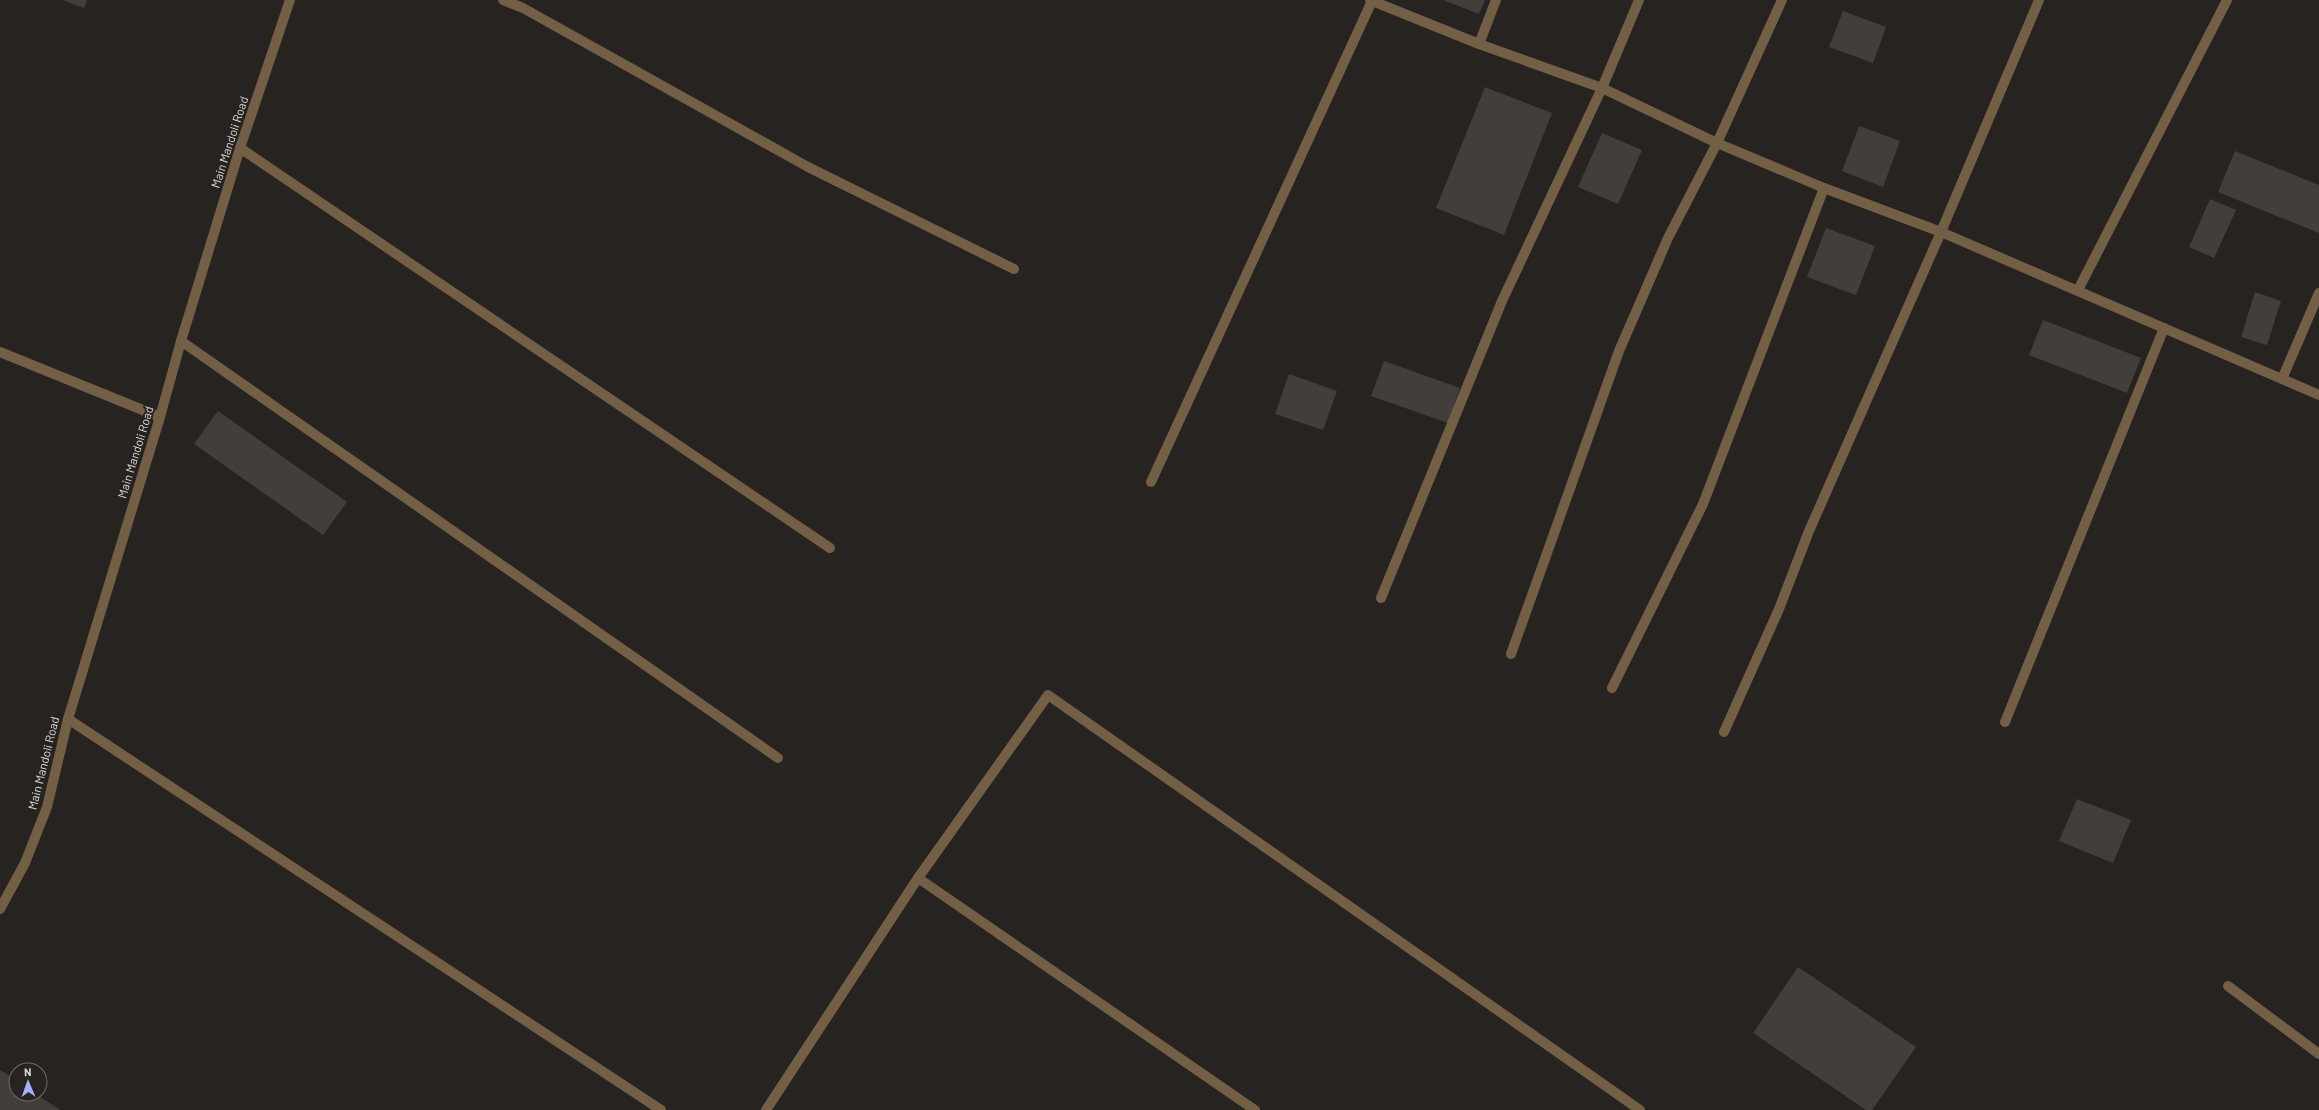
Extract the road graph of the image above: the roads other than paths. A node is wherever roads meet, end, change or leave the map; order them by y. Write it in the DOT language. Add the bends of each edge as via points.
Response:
graph roads {
  1 [pos="290,0"];
  2 [pos="503,0"];
  3 [pos="1371,0"];
  4 [pos="1496,0"];
  5 [pos="1639,0"];
  6 [pos="1782,0"];
  7 [pos="2039,0"];
  8 [pos="2227,0"];
  9 [pos="1479,44"];
  10 [pos="1602,88"];
  11 [pos="1717,143"];
  12 [pos="240,148"];
  13 [pos="1824,188"];
  14 [pos="1941,232"];
  15 [pos="1014,269"];
  16 [pos="2078,290"];
  17 [pos="2319,293"];
  18 [pos="2164,328"];
  19 [pos="181,341"];
  20 [pos="0,352"];
  21 [pos="2282,379"];
  22 [pos="2319,395"];
  23 [pos="160,417"];
  24 [pos="1151,482"];
  25 [pos="830,548"];
  26 [pos="1381,598"];
  27 [pos="1511,654"];
  28 [pos="1612,688"];
  29 [pos="68,718"];
  30 [pos="2005,722"];
  31 [pos="1724,732"];
  32 [pos="778,758"];
  33 [pos="918,878"];
  34 [pos="0,909"];
  35 [pos="2228,986"];
  36 [pos="2319,1054"];
  37 [pos="661,1110"];
  38 [pos="766,1110"];
  39 [pos="1255,1110"];
  40 [pos="1640,1110"];
  1 -- 12 [label="street, Main Mandoli Road"];
  2 -- 15 [label="street" via="523,8 808,167"];
  3 -- 9 [label="street"];
  3 -- 24 [label="street"];
  4 -- 9 [label="street"];
  5 -- 10 [label="street"];
  6 -- 11 [label="street"];
  7 -- 14 [label="street"];
  8 -- 16 [label="street"];
  9 -- 10 [label="street"];
  10 -- 11 [label="street"];
  10 -- 26 [label="street" via="1502,301"];
  11 -- 13 [label="street"];
  11 -- 27 [label="street" via="1668,238 1619,351"];
  12 -- 19 [label="street, Main Mandoli Road"];
  12 -- 25 [label="street"];
  13 -- 14 [label="street"];
  13 -- 28 [label="street" via="1703,504"];
  14 -- 16 [label="street"];
  14 -- 31 [label="street" via="1809,531 1779,609"];
  16 -- 18 [label="street"];
  17 -- 21 [label="street"];
  18 -- 21 [label="street"];
  18 -- 30 [label="street"];
  19 -- 23 [label="street, Main Mandoli Road"];
  19 -- 32 [label="street"];
  20 -- 23 [label="street"];
  21 -- 22 [label="street"];
  23 -- 29 [label="street, Main Mandoli Road"];
  29 -- 34 [label="street, Main Mandoli Road" via="47,806 25,863"];
  29 -- 37 [label="street"];
  33 -- 38 [label="street"];
  33 -- 39 [label="street"];
  33 -- 40 [label="street" via="1048,695"];
  35 -- 36 [label="street"];
}
